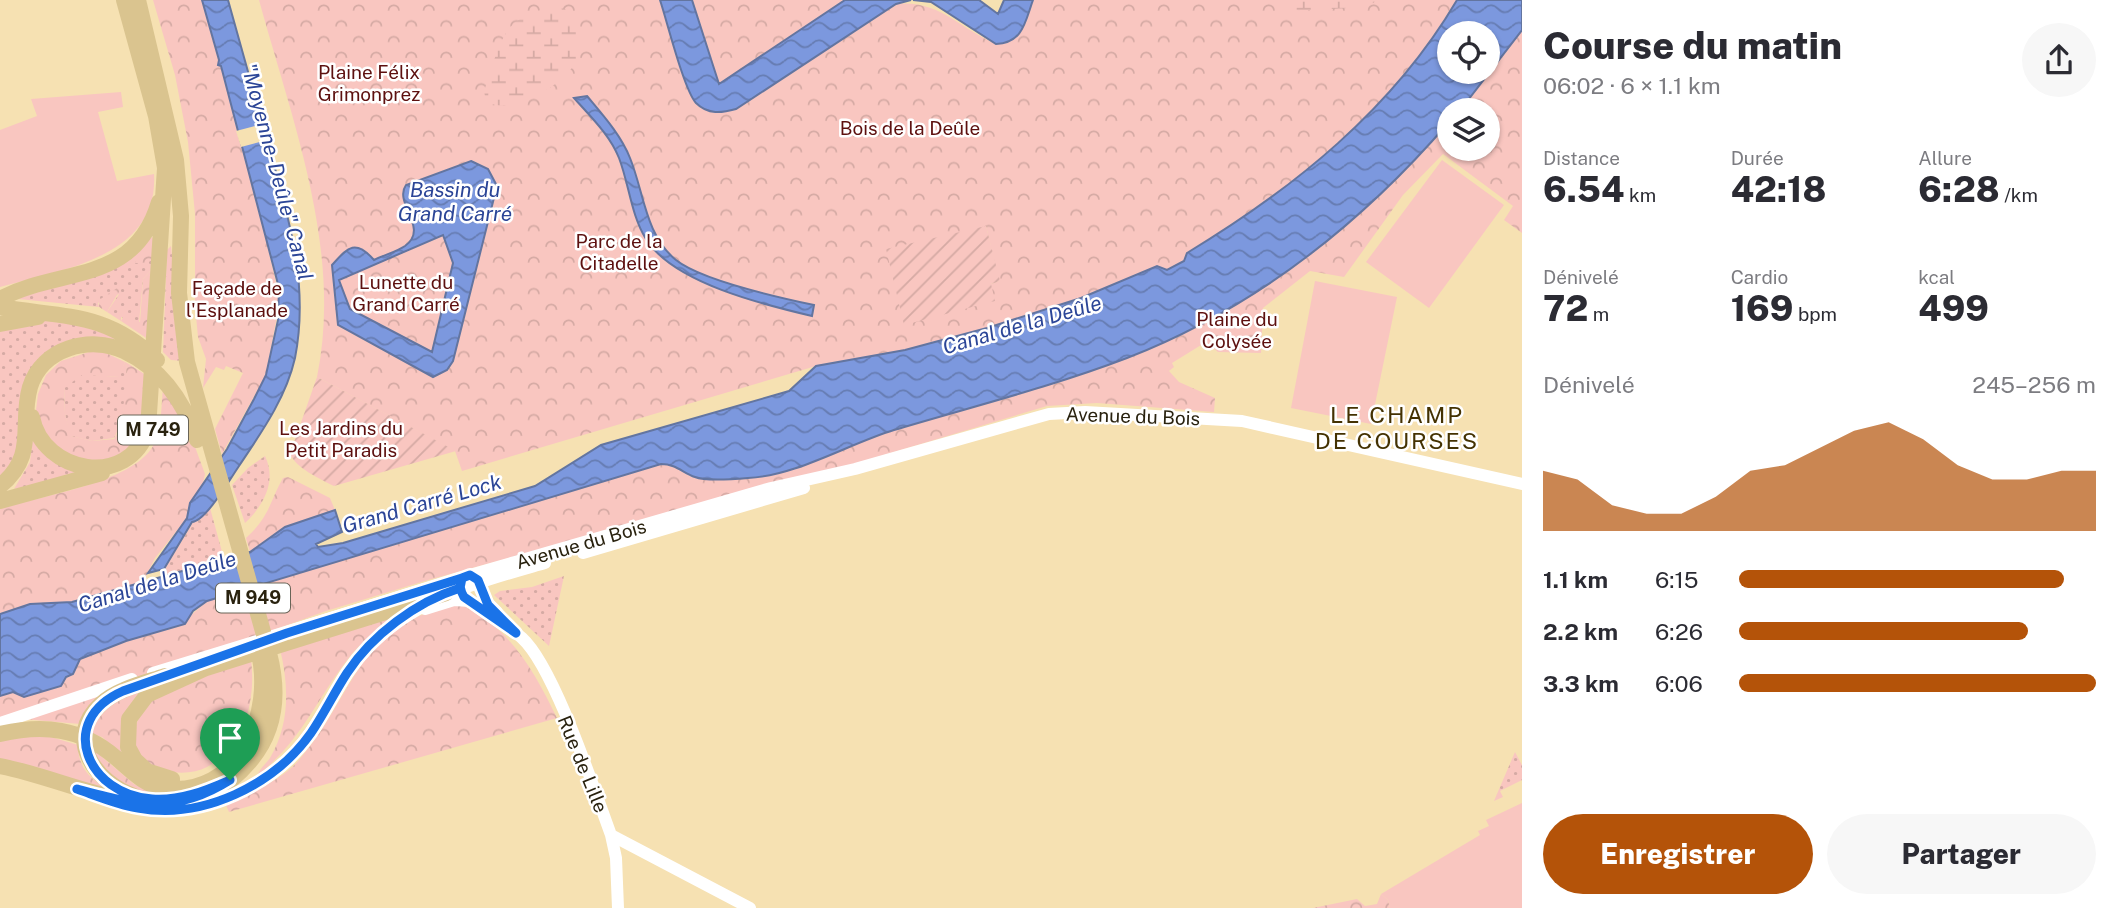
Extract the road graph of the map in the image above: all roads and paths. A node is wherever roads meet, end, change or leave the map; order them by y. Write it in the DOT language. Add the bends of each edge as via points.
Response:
graph roads {
  1 [pos="124,0"];
  2 [pos="138,0"];
  3 [pos="170,132"];
  4 [pos="164,161"];
  5 [pos="0,299"];
  6 [pos="0,307"];
  7 [pos="54,313"];
  8 [pos="0,324"];
  9 [pos="144,356"];
  10 [pos="48,362"];
  11 [pos="210,449"];
  12 [pos="1522,484"];
  13 [pos="0,486"];
  14 [pos="0,501"];
  15 [pos="463,583"];
  16 [pos="470,601"];
  17 [pos="405,617"];
  18 [pos="516,633"];
  19 [pos="274,646"];
  20 [pos="0,723"];
  21 [pos="0,734"];
  22 [pos="234,760"];
  23 [pos="0,766"];
  24 [pos="230,780"];
  25 [pos="77,789"];
  26 [pos="611,835"];
  27 [pos="618,908"];
  28 [pos="751,908"];
  1 -- 4 [label="main road"];
  2 -- 3 [label="main road"];
  3 -- 11 [label="main road" via="180,199 182,335"];
  3 -- 14 [label="main road, M 749" via="172,193 163,262 155,418 149,439 126,464"];
  4 -- 5 [label="main road" via="158,207 133,248 102,268"];
  4 -- 10 [label="main road" via="149,422 134,453 116,465 89,468 65,461 46,446 34,425 32,409"];
  6 -- 7 [label="main road, M 949"];
  7 -- 8 [label="main road, M 949"];
  7 -- 9 [label="main road, M 949" via="106,325"];
  9 -- 10 [label="main road" via="90,344 69,348"];
  9 -- 11 [label="main road, M 949" via="169,373 193,407"];
  9 -- 19 [label="main road" via="175,393 192,424"];
  10 -- 13 [label="main road" via="30,387 24,452"];
  11 -- 19 [label="main road, M 949"];
  12 -- 15 [label="street, Avenue du Bois" via="1228,419 1049,414 771,488"];
  15 -- 16 [label="street, Rue de Lille"];
  15 -- 17 [label="street"];
  15 -- 18 [label="street, Rue de Lille"];
  15 -- 19 [label="main road"];
  15 -- 19 [label="street, Avenue du Bois" via="412,593"];
  16 -- 17 [label="street" via="454,600"];
  16 -- 18 [label="street, Rue de Lille"];
  17 -- 25 [label="street" via="363,653 303,743 260,781 205,805 162,810 137,808"];
  18 -- 26 [label="street, Rue de Lille" via="546,671"];
  19 -- 20 [label="street" via="232,647"];
  19 -- 22 [label="main road" via="261,712"];
  19 -- 22 [label="main road" via="159,688 141,701 130,719 126,734 131,754 140,766 160,777 193,778"];
  19 -- 24 [label="main road, M 949" via="276,692 269,726 254,756"];
  19 -- 24 [label="main road" via="123,691 93,713 85,732 92,767 107,782 141,798 186,797"];
  21 -- 22 [label="main road" via="40,727 74,733 107,751 142,781 164,788 199,784"];
  23 -- 25 [label="main road, M 949"];
  24 -- 25 [label="main road, M 949" via="193,799 163,804 127,802"];
  26 -- 27 [label="street, Rue de Lille"];
  26 -- 28 [label="street"];
}
